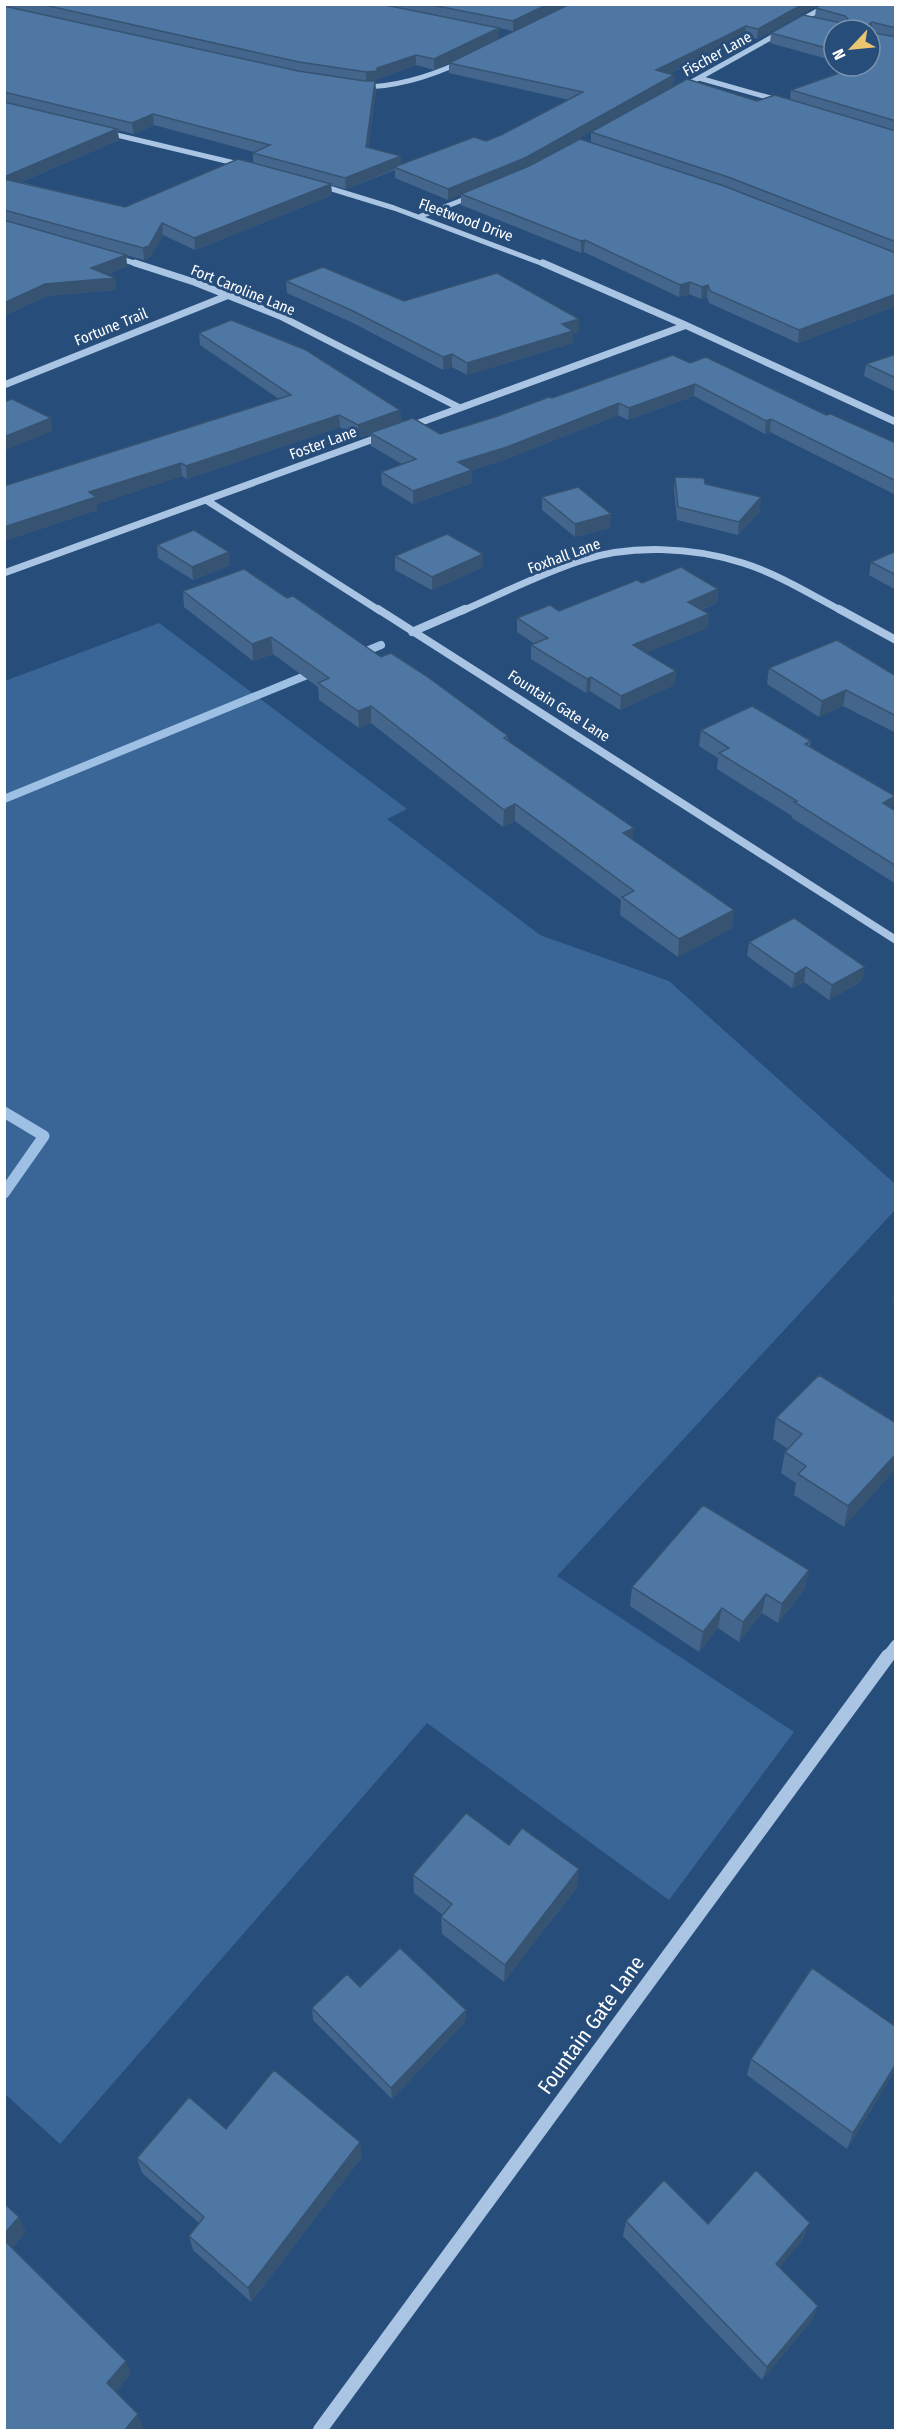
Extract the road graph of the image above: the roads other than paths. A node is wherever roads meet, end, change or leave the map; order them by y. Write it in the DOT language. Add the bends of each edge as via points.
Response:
graph roads {
  1 [pos="830,4"];
  2 [pos="802,20"];
  3 [pos="812,23"];
  4 [pos="465,60"];
  5 [pos="699,78"];
  6 [pos="351,86"];
  7 [pos="679,89"];
  8 [pos="783,102"];
  9 [pos="102,131"];
  10 [pos="247,166"];
  11 [pos="316,184"];
  12 [pos="482,192"];
  13 [pos="421,216"];
  14 [pos="109,255"];
  15 [pos="228,294"];
  16 [pos="684,326"];
  17 [pos="5,384"];
  18 [pos="460,408"];
  19 [pos="896,422"];
  20 [pos="405,428"];
  21 [pos="394,432"];
  22 [pos="206,500"];
  23 [pos="4,573"];
  24 [pos="412,632"];
  25 [pos="896,640"];
  26 [pos="896,940"];
  27 [pos="896,1645"];
  28 [pos="320,2430"];
  1 -- 2 [label="street, Fischer Lane"];
  2 -- 3 [label="street"];
  2 -- 5 [label="street, Fischer Lane"];
  4 -- 6 [label="street" via="418,81 381,87"];
  5 -- 7 [label="street, Fischer Lane"];
  5 -- 8 [label="street"];
  9 -- 10 [label="street"];
  11 -- 13 [label="street, Fleetwood Drive"];
  12 -- 13 [label="street"];
  13 -- 16 [label="street, Fleetwood Drive" via="549,266"];
  14 -- 15 [label="street, Fort Caroline Lane"];
  15 -- 17 [label="street, Fortune Trail"];
  15 -- 18 [label="street, Fort Caroline Lane" via="305,328"];
  16 -- 18 [label="street"];
  16 -- 19 [label="street, Fleetwood Drive"];
  18 -- 20 [label="street"];
  21 -- 22 [label="street, Foster Lane"];
  22 -- 23 [label="street, Foster Lane"];
  22 -- 24 [label="street, Fountain Gate Lane"];
  24 -- 25 [label="street, Foxhall Lane" via="590,558 660,549 709,554 744,563"];
  24 -- 26 [label="street, Fountain Gate Lane"];
  27 -- 28 [label="street, Fountain Gate Lane"];
}
